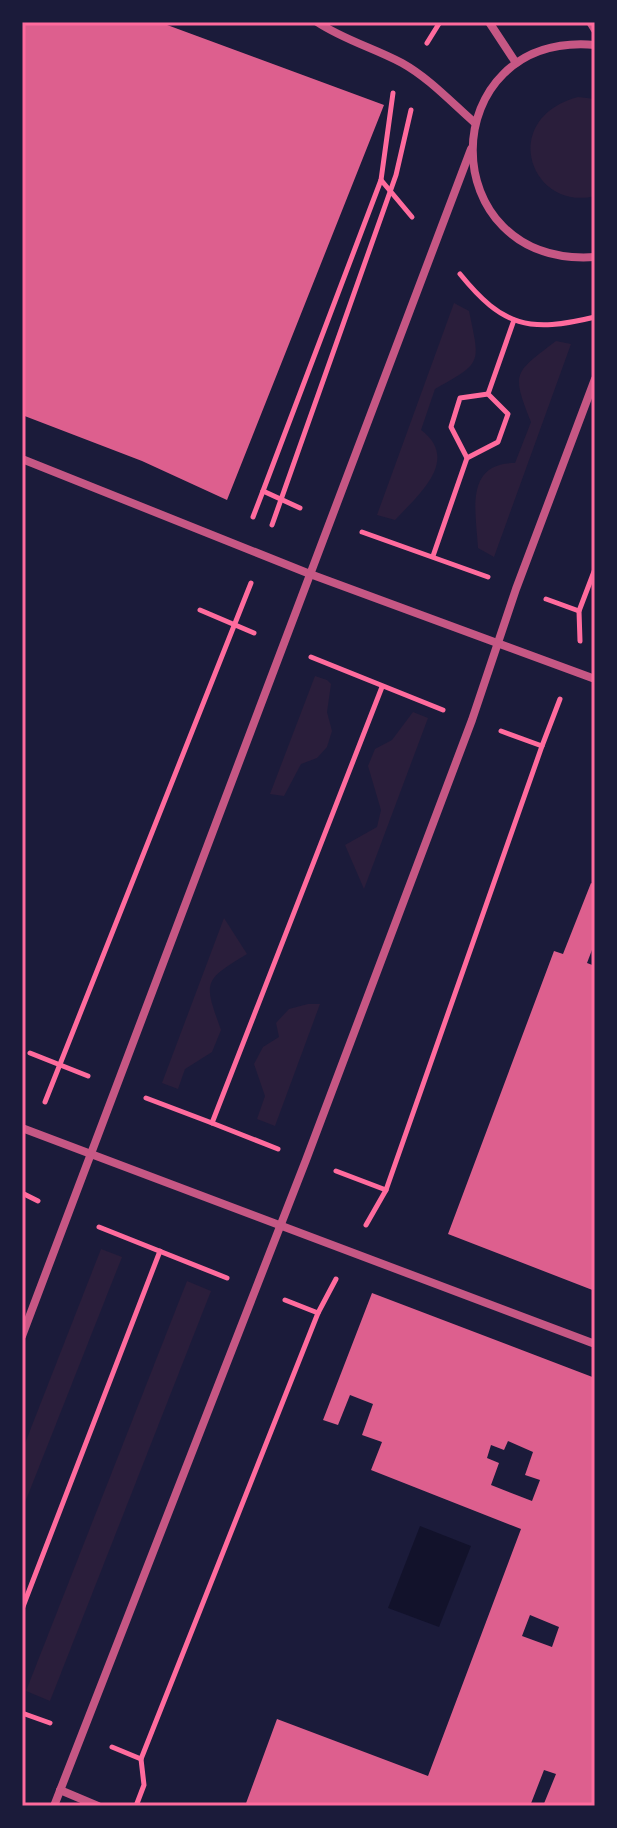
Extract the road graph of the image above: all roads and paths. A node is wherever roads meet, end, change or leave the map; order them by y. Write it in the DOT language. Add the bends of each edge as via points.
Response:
graph roads {
  1 [pos="317,22"];
  2 [pos="440,22"];
  3 [pos="489,22"];
  4 [pos="590,22"];
  5 [pos="595,30"];
  6 [pos="595,45"];
  7 [pos="516,63"];
  8 [pos="419,74"];
  9 [pos="475,123"];
  10 [pos="471,149"];
  11 [pos="381,180"];
  12 [pos="391,191"];
  13 [pos="435,243"];
  14 [pos="595,257"];
  15 [pos="595,317"];
  16 [pos="514,320"];
  17 [pos="595,379"];
  18 [pos="488,394"];
  19 [pos="467,458"];
  20 [pos="22,459"];
  21 [pos="262,554"];
  22 [pos="433,556"];
  23 [pos="595,569"];
  24 [pos="310,574"];
  25 [pos="200,610"];
  26 [pos="234,624"];
  27 [pos="498,643"];
  28 [pos="283,645"];
  29 [pos="571,670"];
  30 [pos="595,679"];
  31 [pos="382,687"];
  32 [pos="472,720"];
  33 [pos="542,746"];
  34 [pos="30,1053"];
  35 [pos="61,1066"];
  36 [pos="117,1087"];
  37 [pos="212,1123"];
  38 [pos="22,1128"];
  39 [pos="32,1131"];
  40 [pos="91,1156"];
  41 [pos="306,1160"];
  42 [pos="280,1224"];
  43 [pos="160,1251"];
  44 [pos="22,1336"];
  45 [pos="595,1344"];
  46 [pos="22,1609"];
  47 [pos="141,1759"];
  48 [pos="60,1790"];
  49 [pos="54,1806"];
  50 [pos="98,1806"];
  51 [pos="136,1806"];
  1 -- 8 [label="street"];
  2 -- 8 [label="path" via="422,51"];
  3 -- 7 [label="street"];
  4 -- 5 [label="street"];
  6 -- 7 [label="street" via="544,49"];
  7 -- 9 [label="street" via="498,80"];
  8 -- 9 [label="street"];
  8 -- 12 [label="path"];
  9 -- 10 [label="street"];
  10 -- 13 [label="street"];
  10 -- 14 [label="street" via="475,180 487,208 507,231 532,248 562,257"];
  11 -- 12 [label="path"];
  12 -- 13 [label="path"];
  12 -- 21 [label="path"];
  13 -- 16 [label="path" via="482,301"];
  13 -- 24 [label="street"];
  15 -- 16 [label="path" via="561,325"];
  16 -- 18 [label="path"];
  17 -- 27 [label="street"];
  18 -- 19 [label="path" via="508,414 498,442"];
  18 -- 19 [label="path" via="460,398 451,427"];
  19 -- 22 [label="path"];
  20 -- 21 [label="street"];
  21 -- 24 [label="street"];
  21 -- 26 [label="path"];
  23 -- 29 [label="path" via="579,611 580,644"];
  24 -- 27 [label="street"];
  24 -- 28 [label="street"];
  25 -- 26 [label="path"];
  26 -- 28 [label="path"];
  26 -- 35 [label="path"];
  27 -- 29 [label="street"];
  27 -- 32 [label="street"];
  28 -- 31 [label="path"];
  28 -- 36 [label="street"];
  29 -- 30 [label="street"];
  29 -- 33 [label="path"];
  31 -- 32 [label="path"];
  31 -- 37 [label="path"];
  32 -- 33 [label="path"];
  32 -- 41 [label="street"];
  33 -- 41 [label="path" via="386,1190"];
  34 -- 35 [label="path"];
  35 -- 36 [label="path"];
  35 -- 39 [label="path"];
  36 -- 37 [label="path"];
  36 -- 40 [label="street"];
  37 -- 41 [label="path"];
  38 -- 39 [label="street"];
  39 -- 40 [label="street"];
  40 -- 42 [label="street"];
  40 -- 44 [label="street"];
  41 -- 42 [label="street"];
  42 -- 45 [label="street"];
  42 -- 48 [label="street"];
  43 -- 46 [label="path"];
  47 -- 51 [label="path" via="144,1785"];
  48 -- 49 [label="street"];
  48 -- 50 [label="street"];
}
